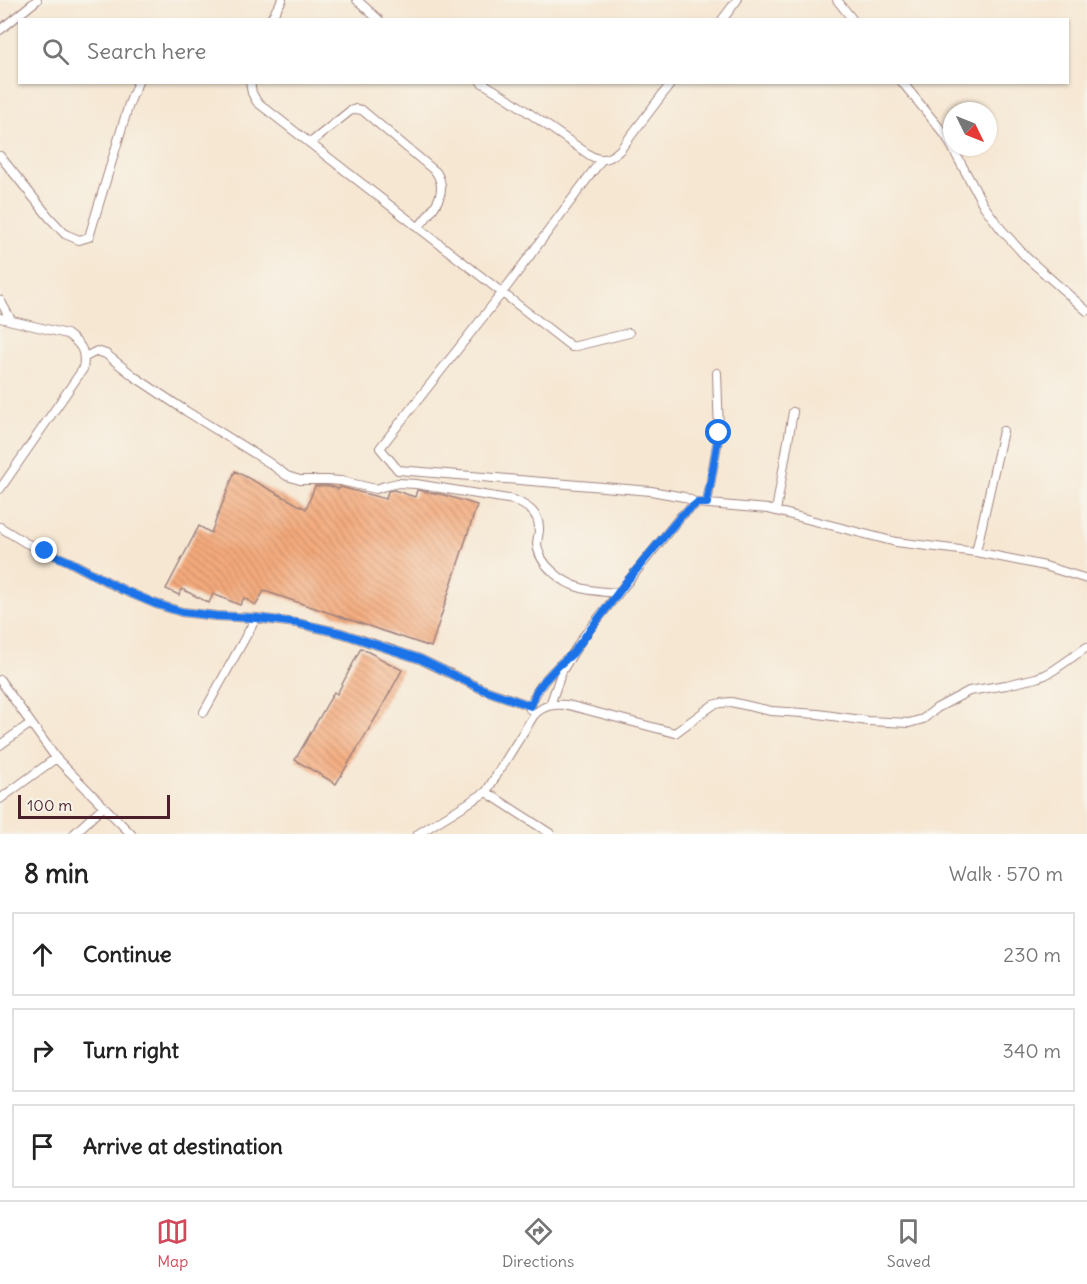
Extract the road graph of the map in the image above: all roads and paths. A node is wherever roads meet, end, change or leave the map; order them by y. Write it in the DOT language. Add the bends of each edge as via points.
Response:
graph roads {
  1 [pos="37,0"];
  2 [pos="282,0"];
  3 [pos="357,0"];
  4 [pos="737,0"];
  5 [pos="837,0"];
  6 [pos="271,18"];
  7 [pos="377,18"];
  8 [pos="724,18"];
  9 [pos="851,18"];
  10 [pos="0,30"];
  11 [pos="137,84"];
  12 [pos="250,84"];
  13 [pos="484,84"];
  14 [pos="670,84"];
  15 [pos="904,84"];
  16 [pos="310,143"];
  17 [pos="0,156"];
  18 [pos="602,159"];
  19 [pos="418,228"];
  20 [pos="502,292"];
  21 [pos="0,300"];
  22 [pos="1087,311"];
  23 [pos="0,318"];
  24 [pos="11,320"];
  25 [pos="629,333"];
  26 [pos="85,357"];
  27 [pos="717,373"];
  28 [pos="793,412"];
  29 [pos="1003,431"];
  30 [pos="0,489"];
  31 [pos="697,503"];
  32 [pos="707,503"];
  33 [pos="776,511"];
  34 [pos="0,526"];
  35 [pos="976,552"];
  36 [pos="1087,579"];
  37 [pos="618,593"];
  38 [pos="256,618"];
  39 [pos="1087,647"];
  40 [pos="572,654"];
  41 [pos="0,680"];
  42 [pos="550,705"];
  43 [pos="531,706"];
  44 [pos="204,712"];
  45 [pos="530,721"];
  46 [pos="31,723"];
  47 [pos="0,745"];
  48 [pos="57,758"];
  49 [pos="486,792"];
  50 [pos="0,799"];
  51 [pos="103,807"];
  52 [pos="74,834"];
  53 [pos="131,834"];
  54 [pos="418,834"];
  55 [pos="551,834"];
  1 -- 10 [label="street"];
  2 -- 6 [label="street"];
  3 -- 7 [label="street"];
  4 -- 8 [label="street"];
  5 -- 9 [label="street"];
  11 -- 17 [label="street" via="89,237 79,240 66,234"];
  12 -- 16 [label="street" via="257,102"];
  13 -- 18 [label="street" via="591,156"];
  14 -- 18 [label="street" via="620,150"];
  15 -- 22 [label="street" via="946,136 1001,229"];
  16 -- 19 [label="street"];
  16 -- 19 [label="street" via="350,111 362,110 440,178 441,195"];
  18 -- 20 [label="street"];
  19 -- 20 [label="street"];
  20 -- 25 [label="street" via="573,347"];
  20 -- 31 [label="street" via="380,448 398,470 651,491"];
  21 -- 24 [label="street"];
  23 -- 24 [label="street"];
  24 -- 26 [label="street" via="67,334 77,340"];
  26 -- 30 [label="street" via="83,369"];
  26 -- 37 [label="street" via="97,351 106,354 287,476 376,489 398,483 416,484 514,500 538,519 537,542 548,567 569,584"];
  27 -- 32 [label="street" via="719,433"];
  28 -- 33 [label="street"];
  29 -- 35 [label="street"];
  31 -- 32 [label="street"];
  31 -- 37 [label="street" via="681,516"];
  32 -- 33 [label="street"];
  33 -- 35 [label="street" via="896,542"];
  34 -- 38 [label="street" via="26,543 156,604 182,612"];
  35 -- 36 [label="street"];
  37 -- 40 [label="street"];
  38 -- 43 [label="street" via="341,633 420,659 482,689"];
  38 -- 44 [label="street"];
  39 -- 42 [label="street" via="1045,675 969,691 923,719 909,723 771,711 731,702 713,705 675,733 568,705"];
  40 -- 42 [label="street"];
  40 -- 43 [label="street" via="544,681"];
  41 -- 46 [label="street"];
  42 -- 45 [label="street"];
  43 -- 45 [label="street"];
  45 -- 49 [label="street"];
  46 -- 47 [label="street"];
  46 -- 48 [label="street"];
  48 -- 50 [label="street"];
  48 -- 51 [label="street"];
  49 -- 54 [label="street"];
  49 -- 55 [label="street"];
  51 -- 52 [label="street"];
  51 -- 53 [label="street"];
}
